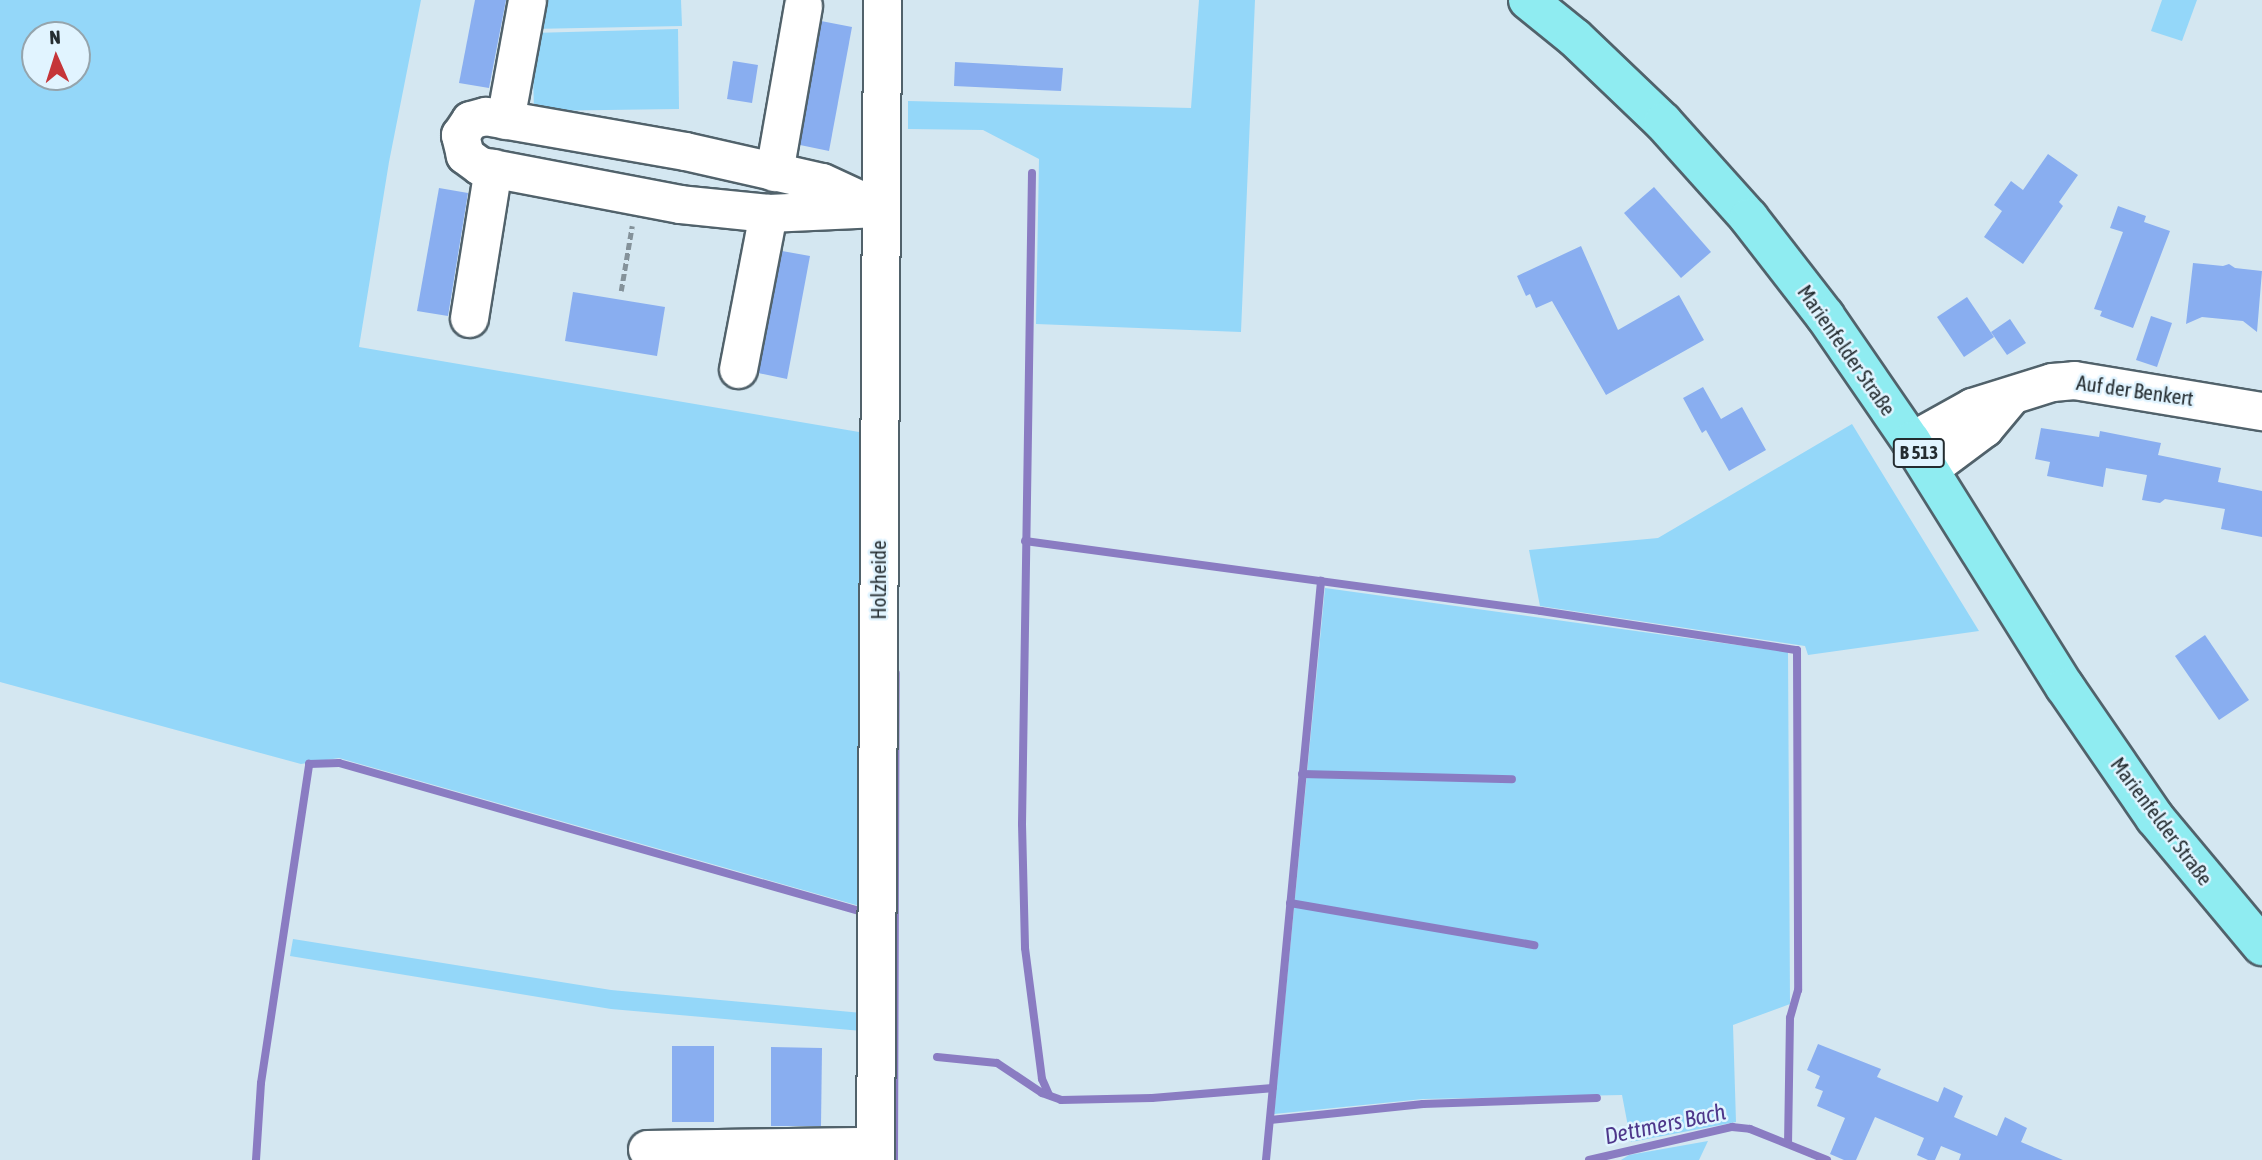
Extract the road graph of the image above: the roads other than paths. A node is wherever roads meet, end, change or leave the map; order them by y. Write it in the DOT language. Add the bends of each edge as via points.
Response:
graph roads {
  1 [pos="527,0"];
  2 [pos="882,0"];
  3 [pos="1528,0"];
  4 [pos="803,5"];
  5 [pos="505,120"];
  6 [pos="493,168"];
  7 [pos="774,172"];
  8 [pos="878,208"];
  9 [pos="768,213"];
  10 [pos="469,318"];
  11 [pos="738,369"];
  12 [pos="2262,411"];
  13 [pos="1920,455"];
  14 [pos="2262,946"];
  15 [pos="648,1150"];
  16 [pos="875,1153"];
  1 -- 5 [label="street"];
  2 -- 8 [label="street, Holzheide"];
  3 -- 13 [label="main road, Marienfelder Straße / B 513" via="1663,122 1749,218 1825,316"];
  4 -- 7 [label="street"];
  5 -- 6 [label="street" via="470,120 460,135 465,155 480,166"];
  5 -- 7 [label="street" via="685,151"];
  6 -- 9 [label="street" via="680,204"];
  6 -- 10 [label="street"];
  7 -- 8 [label="street" via="822,182"];
  8 -- 9 [label="street"];
  8 -- 16 [label="street, Holzheide"];
  9 -- 11 [label="street"];
  12 -- 13 [label="street, Auf der Benkert" via="2074,380 2052,382 2010,397 1968,441"];
  13 -- 14 [label="main road, Marienfelder Straße / B 513" via="2065,687 2155,818"];
  15 -- 16 [label="street"];
}
